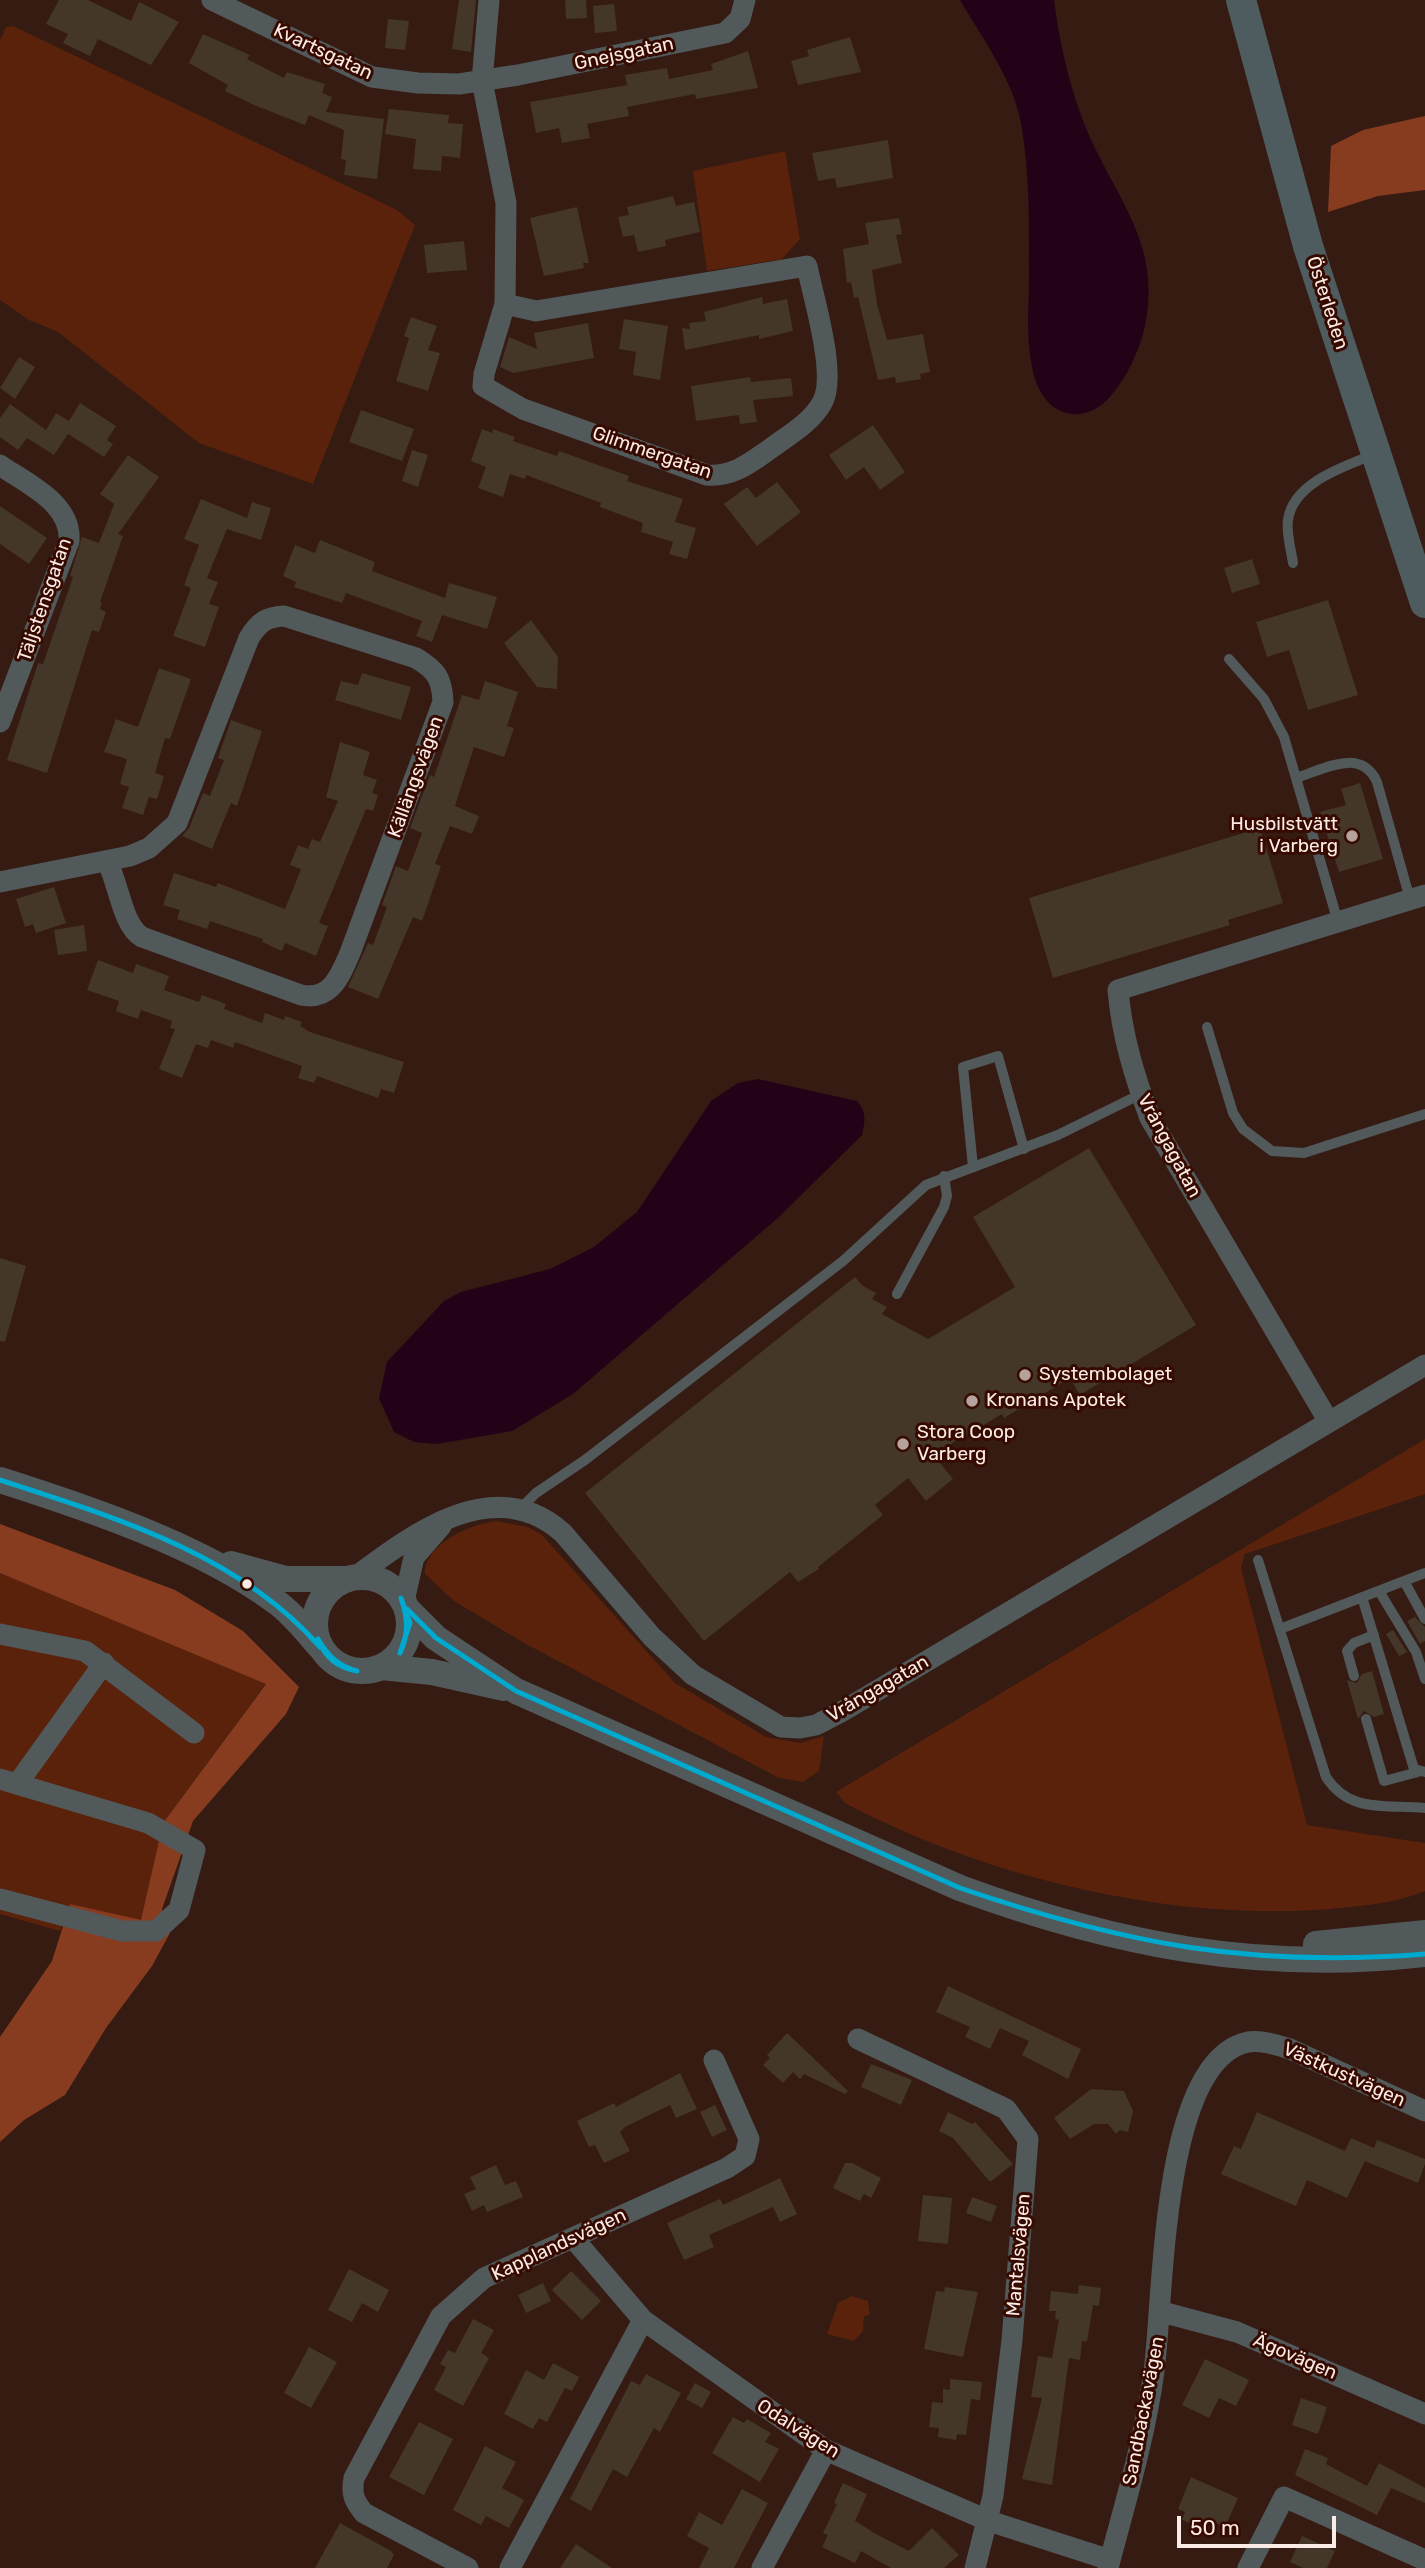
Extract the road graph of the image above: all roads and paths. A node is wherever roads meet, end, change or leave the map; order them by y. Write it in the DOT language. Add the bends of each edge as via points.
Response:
graph roads {
  1 [pos="212,0"];
  2 [pos="489,0"];
  3 [pos="745,0"];
  4 [pos="1241,0"];
  5 [pos="482,81"];
  6 [pos="506,304"];
  7 [pos="1375,454"];
  8 [pos="0,465"];
  9 [pos="1293,563"];
  10 [pos="1425,603"];
  11 [pos="1229,659"];
  12 [pos="0,722"];
  13 [pos="1296,778"];
  14 [pos="107,862"];
  15 [pos="0,882"];
  16 [pos="1417,897"];
  17 [pos="1338,922"];
  18 [pos="1207,1027"];
  19 [pos="1141,1094"];
  20 [pos="1425,1114"];
  21 [pos="1024,1149"];
  22 [pos="973,1167"];
  23 [pos="944,1177"];
  24 [pos="897,1294"];
  25 [pos="1425,1365"];
  26 [pos="1329,1422"];
  27 [pos="0,1480"];
  28 [pos="520,1509"];
  29 [pos="450,1518"];
  30 [pos="195,1555"];
  31 [pos="1258,1560"];
  32 [pos="1425,1573"];
  33 [pos="351,1578"];
  34 [pos="1404,1581"];
  35 [pos="1379,1591"];
  36 [pos="1362,1598"];
  37 [pos="405,1605"];
  38 [pos="1425,1619"];
  39 [pos="1280,1629"];
  40 [pos="0,1634"];
  41 [pos="1374,1635"];
  42 [pos="320,1647"];
  43 [pos="104,1663"];
  44 [pos="382,1667"];
  45 [pos="1354,1676"];
  46 [pos="1425,1679"];
  47 [pos="516,1691"];
  48 [pos="1366,1719"];
  49 [pos="194,1733"];
  50 [pos="1422,1772"];
  51 [pos="9,1781"];
  52 [pos="1425,1808"];
  53 [pos="0,1899"];
  54 [pos="1425,1933"];
  55 [pos="1206,1952"];
  56 [pos="1425,1954"];
  57 [pos="858,2039"];
  58 [pos="714,2060"];
  59 [pos="1425,2111"];
  60 [pos="573,2238"];
  61 [pos="1163,2252"];
  62 [pos="1162,2312"];
  63 [pos="643,2320"];
  64 [pos="1425,2414"];
  65 [pos="827,2451"];
  66 [pos="989,2521"];
  67 [pos="1425,2560"];
  68 [pos="1109,2564"];
  69 [pos="468,2568"];
  70 [pos="510,2568"];
  71 [pos="762,2568"];
  72 [pos="975,2568"];
  73 [pos="1248,2568"];
  1 -- 5 [label="street, Kvartsgatan" via="372,77 418,83"];
  2 -- 5 [label="street, Glimmergatan"];
  3 -- 5 [label="street, Gnejsgatan" via="740,19 726,33"];
  4 -- 7 [label="main road, Österleden" via="1308,246"];
  5 -- 6 [label="street, Glimmergatan" via="506,203"];
  6 -- 6 [label="street, Glimmergatan" via="536,311 807,265 826,365 824,401 806,422 749,464 721,476 707,475 523,409 492,393 484,386 484,374"];
  7 -- 9 [label="lane" via="1318,480 1297,500 1287,528"];
  7 -- 10 [label="main road, Österleden"];
  8 -- 12 [label="street, Täljstensgatan" via="57,506 69,531"];
  11 -- 13 [label="lane" via="1264,699"];
  13 -- 16 [label="lane" via="1350,761 1368,768"];
  13 -- 17 [label="lane"];
  14 -- 14 [label="street, Källängsvägen" via="149,848 177,824 258,623 284,616 416,658 434,668 442,682 443,702 350,953 337,982 326,993 301,995 133,932"];
  14 -- 15 [label="street"];
  16 -- 17 [label="street, Vrångagatan"];
  17 -- 19 [label="street, Vrångagatan" via="1118,990 1122,1032"];
  18 -- 20 [label="lane" via="1233,1113 1250,1135 1272,1151 1304,1153"];
  19 -- 21 [label="lane"];
  19 -- 26 [label="street, Vrångagatan" via="1163,1142"];
  21 -- 22 [label="lane"];
  21 -- 22 [label="lane" via="998,1056 963,1067"];
  22 -- 23 [label="lane"];
  23 -- 24 [label="lane" via="944,1207"];
  23 -- 28 [label="lane" via="912,1195 843,1261"];
  25 -- 26 [label="street, Vrångagatan"];
  26 -- 28 [label="street, Vrångagatan" via="841,1712 800,1728 781,1727 693,1675 652,1637 563,1533"];
  27 -- 30 [label="street"];
  28 -- 29 [label="street, Vrångagatan" via="488,1506"];
  29 -- 33 [label="street, Vrångagatan" via="410,1537"];
  29 -- 37 [label="street, Vrångagatan" via="414,1557"];
  30 -- 33 [label="street" via="286,1579"];
  30 -- 42 [label="street" via="274,1600"];
  31 -- 39 [label="lane"];
  32 -- 34 [label="lane"];
  33 -- 37 [label="street" via="371,1577 386,1583"];
  33 -- 42 [label="street" via="334,1586 319,1604 315,1630"];
  34 -- 35 [label="lane"];
  34 -- 38 [label="lane"];
  35 -- 36 [label="lane"];
  35 -- 46 [label="lane" via="1416,1652"];
  36 -- 39 [label="lane"];
  36 -- 41 [label="lane"];
  37 -- 44 [label="street" via="410,1626 406,1642"];
  37 -- 47 [label="street" via="436,1638"];
  39 -- 52 [label="lane" via="1326,1777 1336,1793 1352,1802"];
  40 -- 43 [label="street" via="85,1651"];
  41 -- 45 [label="lane" via="1347,1651"];
  41 -- 50 [label="lane" via="1414,1769"];
  42 -- 44 [label="street" via="347,1669"];
  43 -- 49 [label="street"];
  43 -- 51 [label="street"];
  44 -- 47 [label="street" via="432,1672"];
  47 -- 55 [label="street" via="960,1888 1080,1928 1144,1944"];
  48 -- 50 [label="lane" via="1384,1781"];
  51 -- 53 [label="street" via="148,1823 195,1850 179,1910 156,1931 122,1931"];
  54 -- 55 [label="street"];
  55 -- 56 [label="street" via="1300,1962"];
  57 -- 66 [label="street, Mantalsvägen" via="1006,2109 1028,2138 1012,2340"];
  58 -- 60 [label="street, Kapplandsvägen" via="749,2139 745,2156"];
  59 -- 61 [label="street, Västkustvägen" via="1290,2049 1249,2042 1234,2048 1210,2068 1192,2107 1169,2198"];
  60 -- 63 [label="street, Odalvägen"];
  60 -- 69 [label="street, Kapplandsvägen" via="484,2278 441,2316 354,2478 355,2502 364,2513"];
  61 -- 62 [label="street, Sandbackavägen"];
  62 -- 64 [label="street, Ägovägen" via="1237,2332"];
  62 -- 68 [label="street, Sandbackavägen" via="1141,2443"];
  63 -- 65 [label="street, Odalvägen"];
  63 -- 70 [label="street"];
  65 -- 66 [label="street, Odalvägen"];
  65 -- 71 [label="street"];
  66 -- 68 [label="street, Odalvägen"];
  66 -- 72 [label="street, Mantalsvägen"];
  67 -- 73 [label="street" via="1284,2497"];
}
